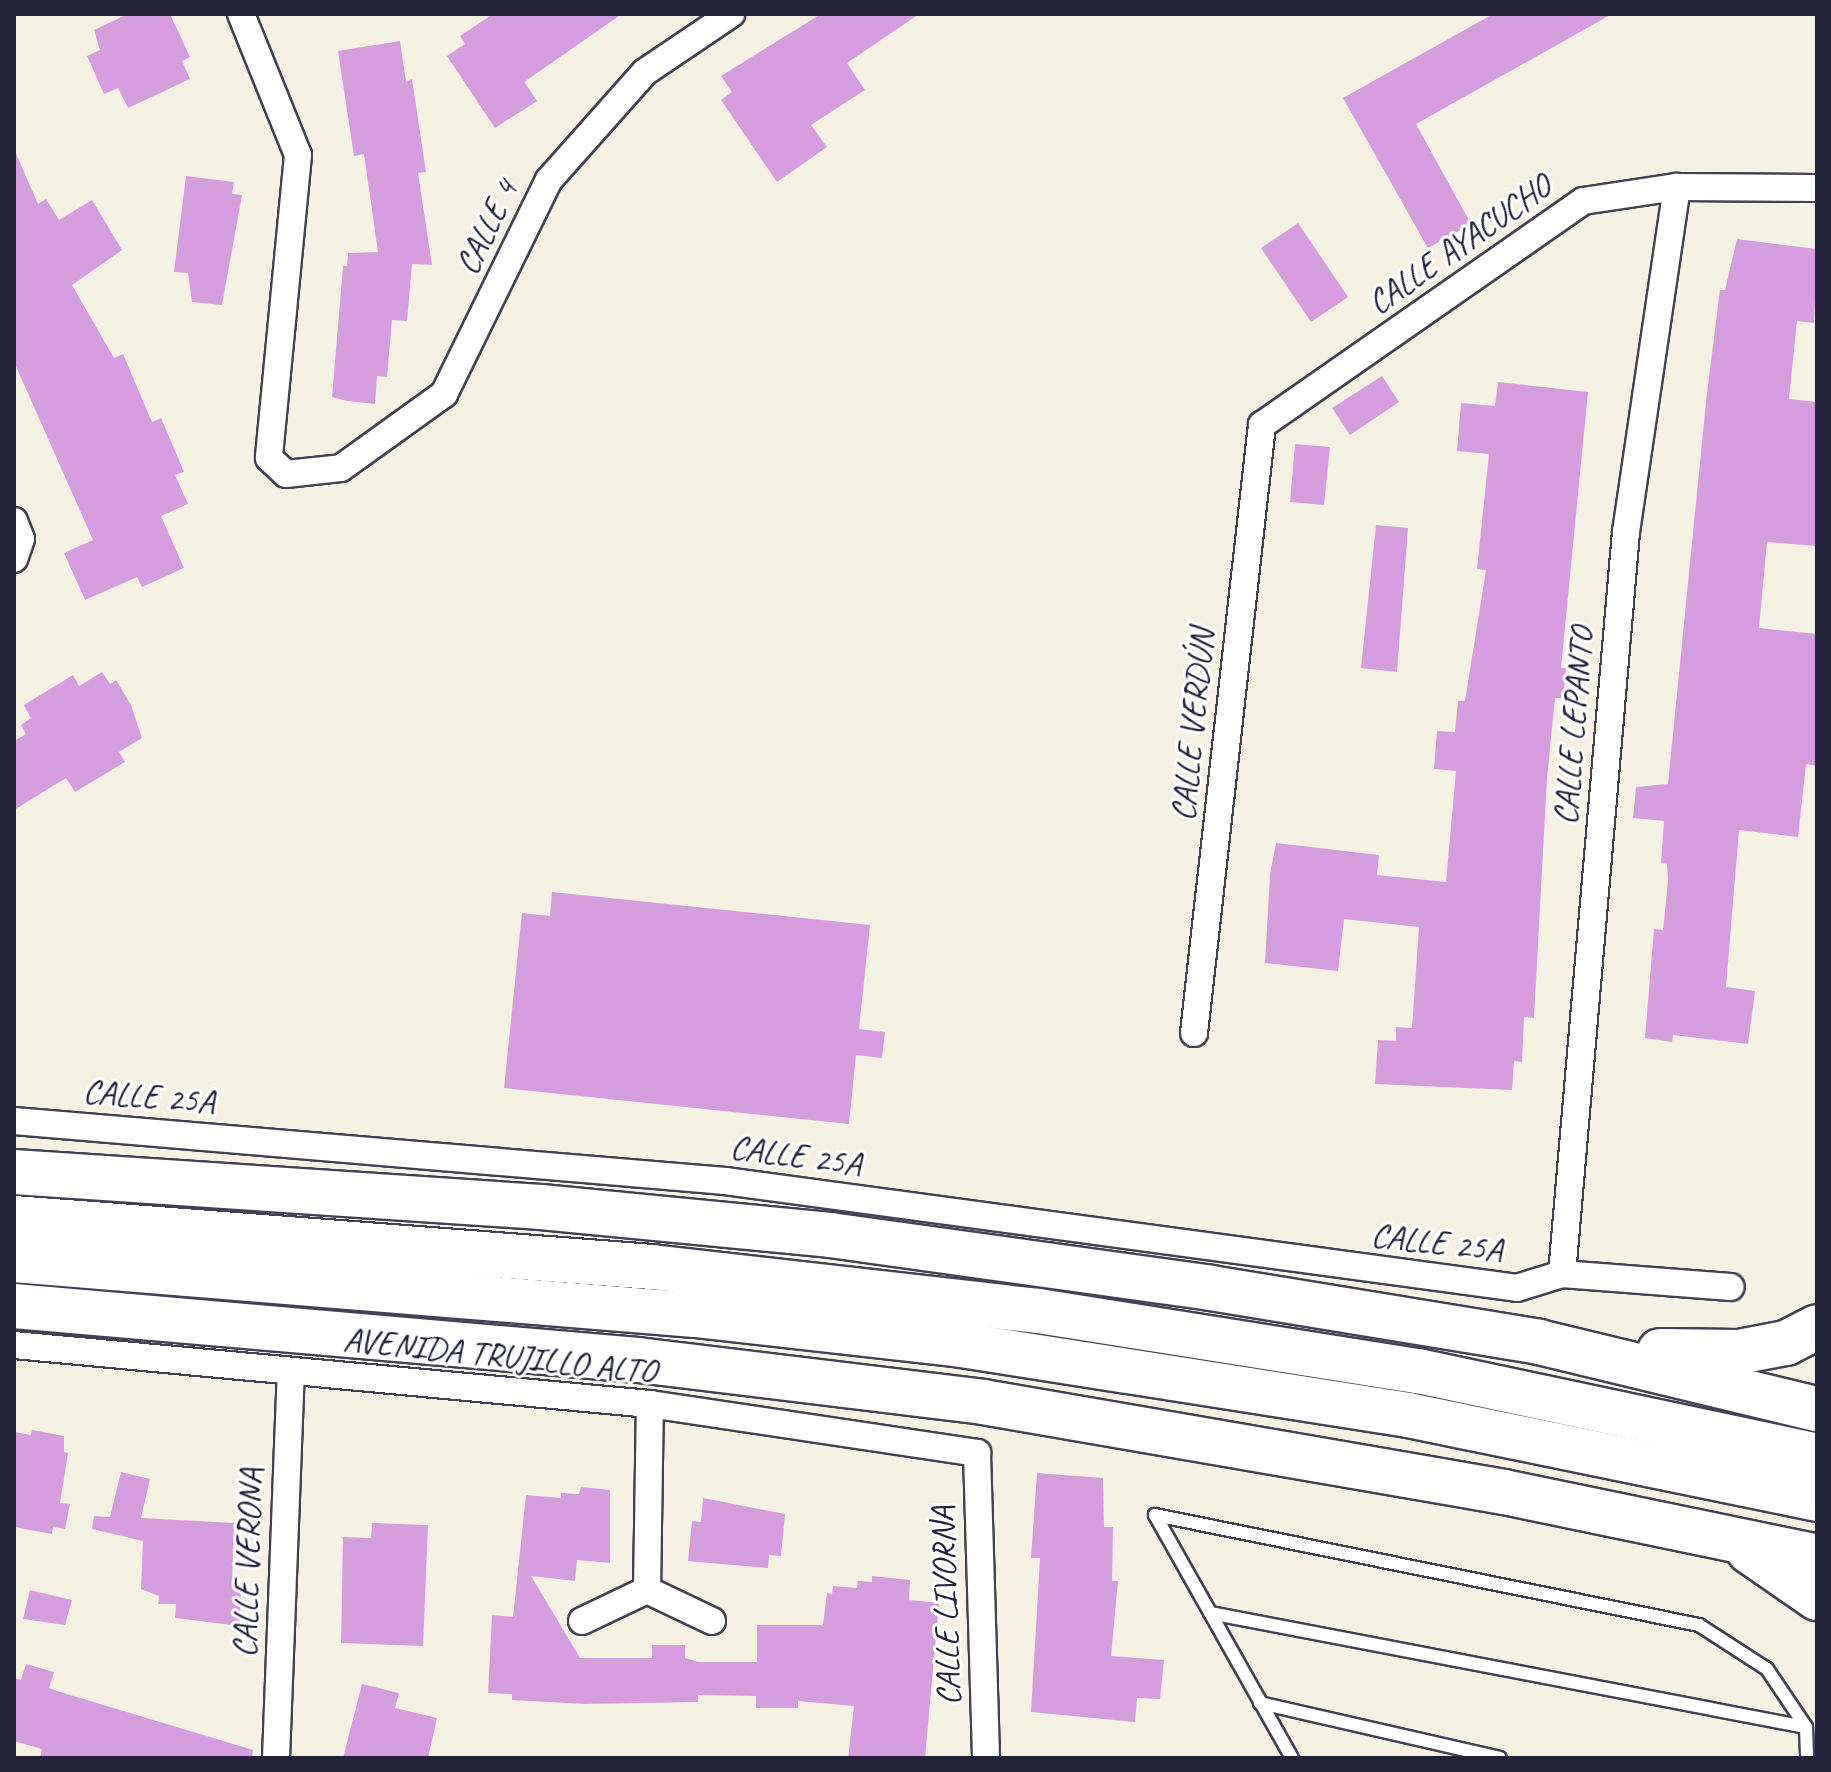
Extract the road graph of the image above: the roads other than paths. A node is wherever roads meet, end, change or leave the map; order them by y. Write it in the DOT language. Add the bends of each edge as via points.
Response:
graph roads {
  1 [pos="241,14"];
  2 [pos="731,14"];
  3 [pos="1677,187"];
  4 [pos="1817,188"];
  5 [pos="1262,425"];
  6 [pos="14,521"];
  7 [pos="14,559"];
  8 [pos="1194,1033"];
  9 [pos="14,1121"];
  10 [pos="14,1172"];
  11 [pos="14,1218"];
  12 [pos="14,1260"];
  13 [pos="1562,1274"];
  14 [pos="1730,1287"];
  15 [pos="14,1306"];
  16 [pos="1817,1327"];
  17 [pos="1539,1342"];
  18 [pos="14,1345"];
  19 [pos="291,1371"];
  20 [pos="650,1404"];
  21 [pos="1817,1409"];
  22 [pos="977,1453"];
  23 [pos="1817,1456"];
  24 [pos="1817,1499"];
  25 [pos="1737,1543"];
  26 [pos="1817,1557"];
  27 [pos="647,1590"];
  28 [pos="1817,1598"];
  29 [pos="1210,1613"];
  30 [pos="582,1621"];
  31 [pos="712,1621"];
  32 [pos="1260,1703"];
  33 [pos="1806,1727"];
  34 [pos="276,1758"];
  35 [pos="986,1758"];
  36 [pos="1292,1758"];
  37 [pos="1500,1758"];
  38 [pos="1807,1758"];
  1 -- 2 [label="street, CALLE 4" via="298,155 269,458 286,474 341,468 444,394 549,180 645,72"];
  3 -- 4 [label="street, CALLE AYACUCHO"];
  3 -- 5 [label="street, CALLE AYACUCHO" via="1583,201"];
  3 -- 13 [label="street, CALLE LEPANTO" via="1626,532"];
  5 -- 8 [label="street, CALLE VERDÚN"];
  6 -- 7 [label="street" via="21,539"];
  9 -- 13 [label="street, CALLE 25A" via="725,1181 1517,1288"];
  10 -- 17 [label="highway" via="541,1207 830,1235 1211,1288"];
  11 -- 23 [label="highway" via="636,1266 1038,1311 1418,1371"];
  12 -- 24 [label="highway" via="664,1312 955,1344 1393,1412"];
  13 -- 14 [label="street"];
  15 -- 25 [label="highway" via="638,1360 983,1402 1504,1492"];
  16 -- 17 [label="highway" via="1786,1343 1701,1355"];
  17 -- 21 [label="highway"];
  18 -- 19 [label="street, AVENIDA TRUJILLO ALTO"];
  19 -- 20 [label="street, AVENIDA TRUJILLO ALTO"];
  19 -- 34 [label="street, CALLE VERONA"];
  20 -- 22 [label="street, AVENIDA TRUJILLO ALTO"];
  20 -- 27 [label="street"];
  22 -- 35 [label="street, CALLE LIVORNA"];
  25 -- 26 [label="highway"];
  25 -- 28 [label="highway"];
  27 -- 30 [label="street"];
  27 -- 31 [label="street"];
  29 -- 32 [label="lane"];
  29 -- 33 [label="lane"];
  29 -- 33 [label="lane" via="1155,1515 1699,1625 1767,1669"];
  32 -- 36 [label="lane"];
  32 -- 37 [label="lane"];
  33 -- 38 [label="lane"];
}
